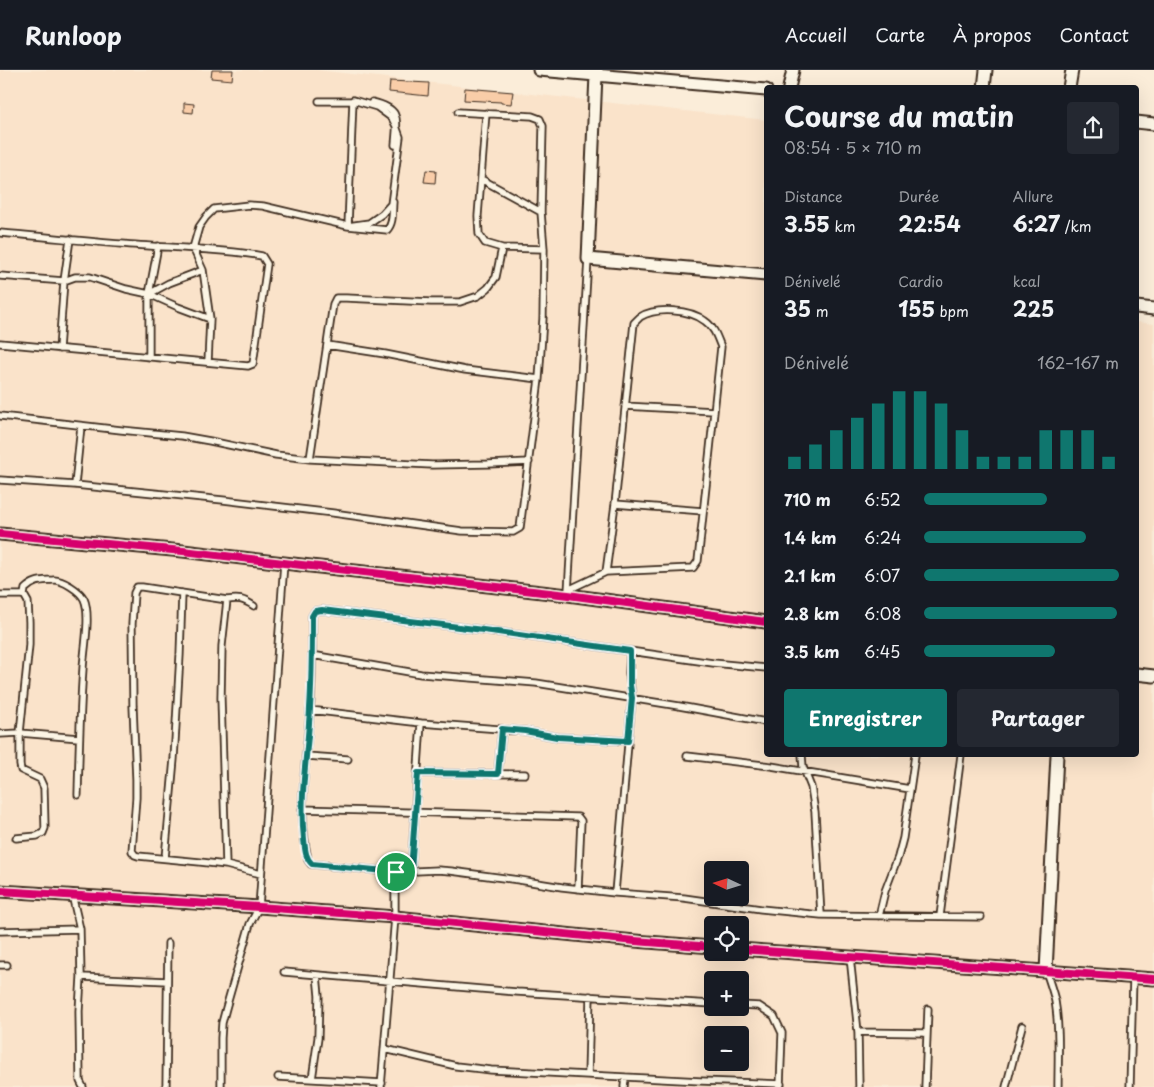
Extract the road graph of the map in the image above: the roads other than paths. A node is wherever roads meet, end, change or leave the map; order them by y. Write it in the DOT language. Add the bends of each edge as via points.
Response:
graph roads {
  1 [pos="539,70"];
  2 [pos="793,70"];
  3 [pos="986,70"];
  4 [pos="1072,70"];
  5 [pos="596,73"];
  6 [pos="790,85"];
  7 [pos="984,85"];
  8 [pos="1070,85"];
  9 [pos="764,90"];
  10 [pos="353,100"];
  11 [pos="318,101"];
  12 [pos="458,112"];
  13 [pos="486,113"];
  14 [pos="1139,122"];
  15 [pos="1154,124"];
  16 [pos="481,179"];
  17 [pos="541,212"];
  18 [pos="348,226"];
  19 [pos="0,232"];
  20 [pos="70,239"];
  21 [pos="158,246"];
  22 [pos="193,248"];
  23 [pos="502,248"];
  24 [pos="544,249"];
  25 [pos="588,260"];
  26 [pos="203,270"];
  27 [pos="764,275"];
  28 [pos="0,276"];
  29 [pos="64,281"];
  30 [pos="149,294"];
  31 [pos="1139,307"];
  32 [pos="1154,309"];
  33 [pos="210,319"];
  34 [pos="0,343"];
  35 [pos="326,345"];
  36 [pos="59,349"];
  37 [pos="149,357"];
  38 [pos="208,362"];
  39 [pos="539,379"];
  40 [pos="625,406"];
  41 [pos="714,411"];
  42 [pos="0,416"];
  43 [pos="81,426"];
  44 [pos="310,459"];
  45 [pos="529,462"];
  46 [pos="0,480"];
  47 [pos="75,485"];
  48 [pos="615,504"];
  49 [pos="703,510"];
  50 [pos="0,534"];
  51 [pos="284,563"];
  52 [pos="606,572"];
  53 [pos="182,593"];
  54 [pos="568,593"];
  55 [pos="0,595"];
  56 [pos="24,595"];
  57 [pos="226,600"];
  58 [pos="254,606"];
  59 [pos="764,622"];
  60 [pos="630,651"];
  61 [pos="312,655"];
  62 [pos="764,668"];
  63 [pos="1139,674"];
  64 [pos="1154,676"];
  65 [pos="632,698"];
  66 [pos="310,710"];
  67 [pos="764,722"];
  68 [pos="421,723"];
  69 [pos="502,729"];
  70 [pos="20,733"];
  71 [pos="0,734"];
  72 [pos="79,738"];
  73 [pos="628,741"];
  74 [pos="306,756"];
  75 [pos="687,756"];
  76 [pos="802,757"];
  77 [pos="915,757"];
  78 [pos="961,757"];
  79 [pos="1057,757"];
  80 [pos="348,759"];
  81 [pos="805,772"];
  82 [pos="418,773"];
  83 [pos="498,774"];
  84 [pos="525,774"];
  85 [pos="910,789"];
  86 [pos="78,795"];
  87 [pos="302,808"];
  88 [pos="415,812"];
  89 [pos="16,838"];
  90 [pos="165,858"];
  91 [pos="226,866"];
  92 [pos="411,871"];
  93 [pos="396,872"];
  94 [pos="261,874"];
  95 [pos="578,889"];
  96 [pos="0,891"];
  97 [pos="615,893"];
  98 [pos="72,896"];
  99 [pos="259,907"];
  100 [pos="821,915"];
  101 [pos="879,916"];
  102 [pos="940,916"];
  103 [pos="395,917"];
  104 [pos="981,917"];
  105 [pos="80,929"];
  106 [pos="0,931"];
  107 [pos="168,943"];
  108 [pos="704,946"];
  109 [pos="749,950"];
  110 [pos="850,957"];
  111 [pos="0,965"];
  112 [pos="7,965"];
  113 [pos="1046,971"];
  114 [pos="284,972"];
  115 [pos="317,975"];
  116 [pos="81,977"];
  117 [pos="1133,978"];
  118 [pos="1154,979"];
  119 [pos="167,981"];
  120 [pos="390,981"];
  121 [pos="590,996"];
  122 [pos="704,1003"];
  123 [pos="749,1005"];
  124 [pos="928,1010"];
  125 [pos="1022,1026"];
  126 [pos="858,1032"];
  127 [pos="927,1033"];
  128 [pos="385,1049"];
  129 [pos="588,1075"];
  130 [pos="278,1077"];
  131 [pos="625,1078"];
  132 [pos="316,1080"];
  133 [pos="382,1085"];
  134 [pos="780,1085"];
  135 [pos="83,1087"];
  136 [pos="166,1087"];
  137 [pos="220,1087"];
  138 [pos="319,1087"];
  139 [pos="624,1087"];
  140 [pos="860,1087"];
  141 [pos="925,1087"];
  142 [pos="1006,1087"];
  143 [pos="1058,1087"];
  144 [pos="1130,1087"];
  1 -- 5 [label="street"];
  2 -- 6 [label="street"];
  3 -- 7 [label="street"];
  4 -- 8 [label="street"];
  5 -- 9 [label="street"];
  5 -- 25 [label="street"];
  10 -- 11 [label="lane"];
  10 -- 18 [label="lane"];
  10 -- 18 [label="lane" via="377,107 392,118 400,137 390,204 369,222"];
  10 -- 18 [label="lane" via="389,108 397,118 390,227 387,230"];
  12 -- 13 [label="lane"];
  13 -- 16 [label="lane"];
  13 -- 17 [label="lane" via="540,119 543,126"];
  14 -- 15 [label="street"];
  16 -- 17 [label="lane"];
  16 -- 23 [label="lane" via="479,234 485,243"];
  17 -- 24 [label="lane"];
  18 -- 22 [label="lane" via="263,206 214,209 199,226"];
  19 -- 20 [label="lane"];
  20 -- 21 [label="lane"];
  20 -- 29 [label="lane"];
  21 -- 22 [label="lane"];
  21 -- 30 [label="lane"];
  22 -- 26 [label="lane"];
  22 -- 38 [label="lane" via="262,256 267,264 253,364"];
  23 -- 24 [label="lane"];
  23 -- 35 [label="lane" via="496,277 488,288 478,296 460,302 336,298 332,304"];
  24 -- 39 [label="lane"];
  25 -- 27 [label="street"];
  25 -- 54 [label="lane"];
  26 -- 30 [label="lane"];
  26 -- 33 [label="lane"];
  28 -- 29 [label="lane"];
  29 -- 30 [label="lane" via="90,277"];
  29 -- 36 [label="lane"];
  30 -- 33 [label="lane"];
  30 -- 37 [label="lane"];
  31 -- 32 [label="street"];
  33 -- 38 [label="lane"];
  34 -- 36 [label="lane"];
  35 -- 39 [label="lane" via="465,370"];
  35 -- 44 [label="lane"];
  36 -- 37 [label="lane"];
  37 -- 38 [label="lane"];
  39 -- 45 [label="lane"];
  40 -- 41 [label="lane"];
  40 -- 41 [label="lane" via="634,323 654,312 676,310 704,320 721,347"];
  40 -- 48 [label="lane"];
  41 -- 49 [label="lane"];
  42 -- 43 [label="lane"];
  43 -- 44 [label="lane" via="182,436"];
  43 -- 47 [label="lane"];
  44 -- 45 [label="lane" via="432,465"];
  45 -- 47 [label="lane" via="520,528 513,532 462,531 324,512"];
  46 -- 47 [label="lane"];
  48 -- 49 [label="lane"];
  48 -- 52 [label="lane"];
  49 -- 52 [label="lane" via="698,561 693,568"];
  50 -- 51 [label="street"];
  51 -- 54 [label="street"];
  51 -- 94 [label="lane"];
  52 -- 54 [label="lane"];
  53 -- 57 [label="lane"];
  53 -- 90 [label="lane" via="175,749"];
  53 -- 90 [label="lane" via="142,587 137,587 134,592 136,798 132,851 138,856"];
  54 -- 59 [label="street"];
  55 -- 56 [label="lane"];
  56 -- 70 [label="lane" via="28,602 29,644"];
  56 -- 72 [label="lane" via="25,589 34,581 56,580 71,586 84,599 88,616"];
  57 -- 58 [label="lane" via="236,598"];
  57 -- 91 [label="lane" via="221,698"];
  60 -- 61 [label="lane" via="322,610 315,611 312,616"];
  60 -- 62 [label="lane"];
  60 -- 65 [label="lane"];
  61 -- 65 [label="lane" via="422,674 536,683"];
  61 -- 66 [label="lane"];
  63 -- 64 [label="street"];
  65 -- 67 [label="lane"];
  65 -- 73 [label="lane"];
  66 -- 68 [label="lane"];
  66 -- 74 [label="lane"];
  68 -- 69 [label="lane"];
  68 -- 82 [label="lane"];
  69 -- 73 [label="lane" via="557,737"];
  69 -- 83 [label="lane"];
  70 -- 71 [label="lane"];
  70 -- 72 [label="lane"];
  70 -- 89 [label="lane" via="21,770 40,779 44,788 45,828 37,836"];
  72 -- 86 [label="lane"];
  73 -- 97 [label="lane"];
  74 -- 80 [label="lane"];
  74 -- 87 [label="lane"];
  75 -- 81 [label="lane"];
  76 -- 81 [label="lane"];
  77 -- 85 [label="lane"];
  78 -- 102 [label="lane"];
  79 -- 113 [label="street"];
  81 -- 85 [label="lane"];
  81 -- 100 [label="lane" via="811,787 814,812"];
  82 -- 83 [label="lane"];
  82 -- 88 [label="lane"];
  83 -- 84 [label="lane"];
  85 -- 101 [label="lane" via="898,857"];
  87 -- 88 [label="lane"];
  87 -- 93 [label="lane" via="305,847 312,864"];
  88 -- 92 [label="lane"];
  88 -- 95 [label="lane" via="578,817 581,821"];
  90 -- 91 [label="lane"];
  91 -- 94 [label="lane"];
  92 -- 93 [label="lane"];
  92 -- 95 [label="lane" via="450,871"];
  93 -- 103 [label="lane"];
  94 -- 99 [label="lane"];
  95 -- 97 [label="lane"];
  96 -- 98 [label="street"];
  97 -- 100 [label="lane"];
  98 -- 99 [label="street"];
  98 -- 105 [label="lane"];
  99 -- 103 [label="street"];
  99 -- 137 [label="lane" via="250,924 224,1016"];
  100 -- 101 [label="lane"];
  101 -- 102 [label="lane"];
  102 -- 104 [label="lane"];
  103 -- 108 [label="street"];
  103 -- 120 [label="lane"];
  105 -- 106 [label="lane"];
  105 -- 116 [label="lane"];
  107 -- 119 [label="lane"];
  109 -- 110 [label="street"];
  110 -- 113 [label="street"];
  110 -- 126 [label="lane"];
  111 -- 112 [label="lane"];
  113 -- 117 [label="street"];
  113 -- 143 [label="lane" via="1057,1017"];
  114 -- 115 [label="lane"];
  115 -- 120 [label="lane"];
  115 -- 132 [label="lane"];
  116 -- 119 [label="lane"];
  116 -- 135 [label="lane" via="80,1082"];
  117 -- 118 [label="street"];
  117 -- 144 [label="lane"];
  119 -- 136 [label="lane"];
  120 -- 121 [label="lane"];
  120 -- 128 [label="lane"];
  121 -- 122 [label="lane"];
  121 -- 129 [label="lane"];
  123 -- 134 [label="lane" via="759,1006 774,1016 782,1033"];
  124 -- 127 [label="lane"];
  125 -- 142 [label="lane"];
  126 -- 127 [label="lane"];
  126 -- 140 [label="lane"];
  127 -- 141 [label="lane"];
  128 -- 129 [label="lane" via="456,1066"];
  128 -- 133 [label="lane"];
  129 -- 131 [label="lane"];
  130 -- 132 [label="lane"];
  131 -- 134 [label="lane"];
  131 -- 139 [label="lane"];
  132 -- 133 [label="lane"];
  132 -- 138 [label="lane"];
}
